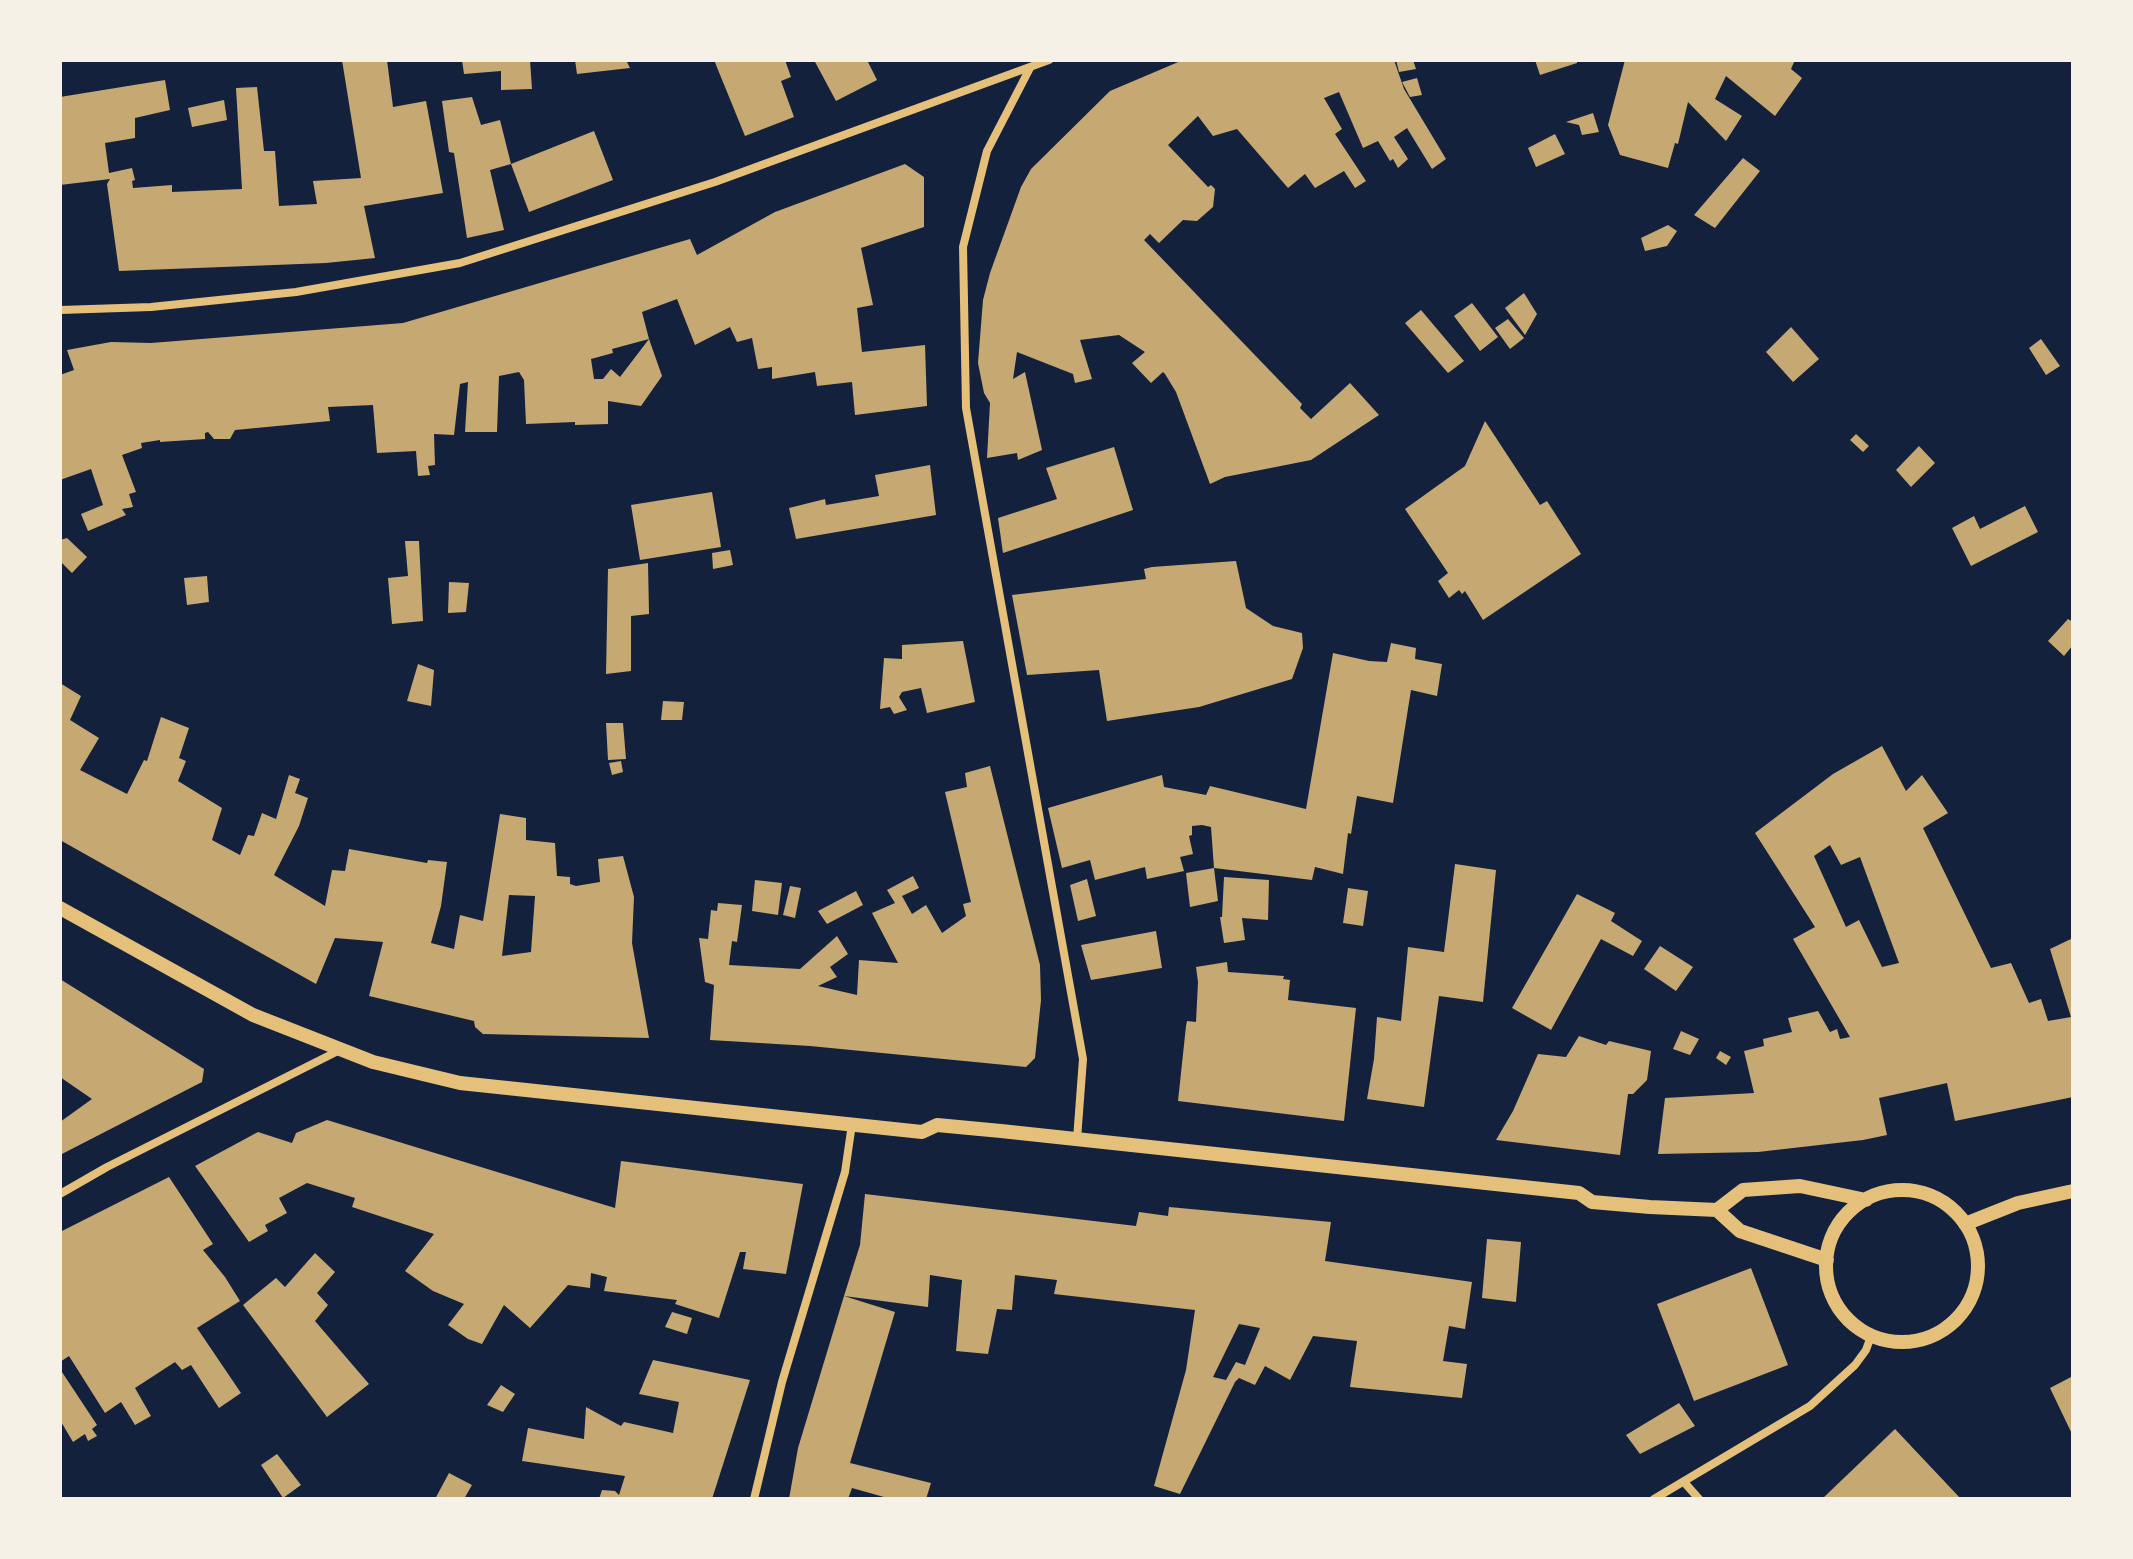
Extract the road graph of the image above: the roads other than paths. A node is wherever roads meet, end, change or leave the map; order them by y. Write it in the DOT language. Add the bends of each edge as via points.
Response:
graph roads {
  1 [pos="1049,60"];
  2 [pos="1030,68"];
  3 [pos="60,310"];
  4 [pos="60,908"];
  5 [pos="341,1049"];
  6 [pos="852,1124"];
  7 [pos="1077,1139"];
  8 [pos="2073,1191"];
  9 [pos="60,1194"];
  10 [pos="1866,1200"];
  11 [pos="1717,1210"];
  12 [pos="1965,1224"];
  13 [pos="1827,1260"];
  14 [pos="1871,1336"];
  15 [pos="1684,1482"];
  16 [pos="754,1499"];
  17 [pos="1654,1499"];
  18 [pos="1699,1499"];
  1 -- 2 [label="street"];
  2 -- 3 [label="street" via="715,182 460,263 296,292"];
  2 -- 7 [label="street" via="987,151 963,247 966,408 1083,1059"];
  4 -- 5 [label="street" via="253,1015"];
  5 -- 6 [label="street" via="393,1069 460,1083"];
  5 -- 9 [label="street"];
  6 -- 7 [label="street" via="922,1132 937,1125"];
  6 -- 16 [label="street" via="845,1172 782,1382"];
  7 -- 11 [label="street" via="1579,1193 1592,1202"];
  8 -- 12 [label="street" via="2018,1203"];
  10 -- 11 [label="street" via="1800,1186 1743,1190"];
  10 -- 12 [label="street" via="1886,1192 1916,1192 1944,1203"];
  10 -- 13 [label="street" via="1839,1224"];
  11 -- 13 [label="street" via="1740,1231"];
  12 -- 14 [label="street" via="1978,1274 1961,1315 1917,1341"];
  13 -- 14 [label="street" via="1827,1282 1835,1302 1849,1321"];
  14 -- 15 [label="street" via="1855,1365 1810,1406"];
  15 -- 17 [label="street"];
  15 -- 18 [label="street"];
}
